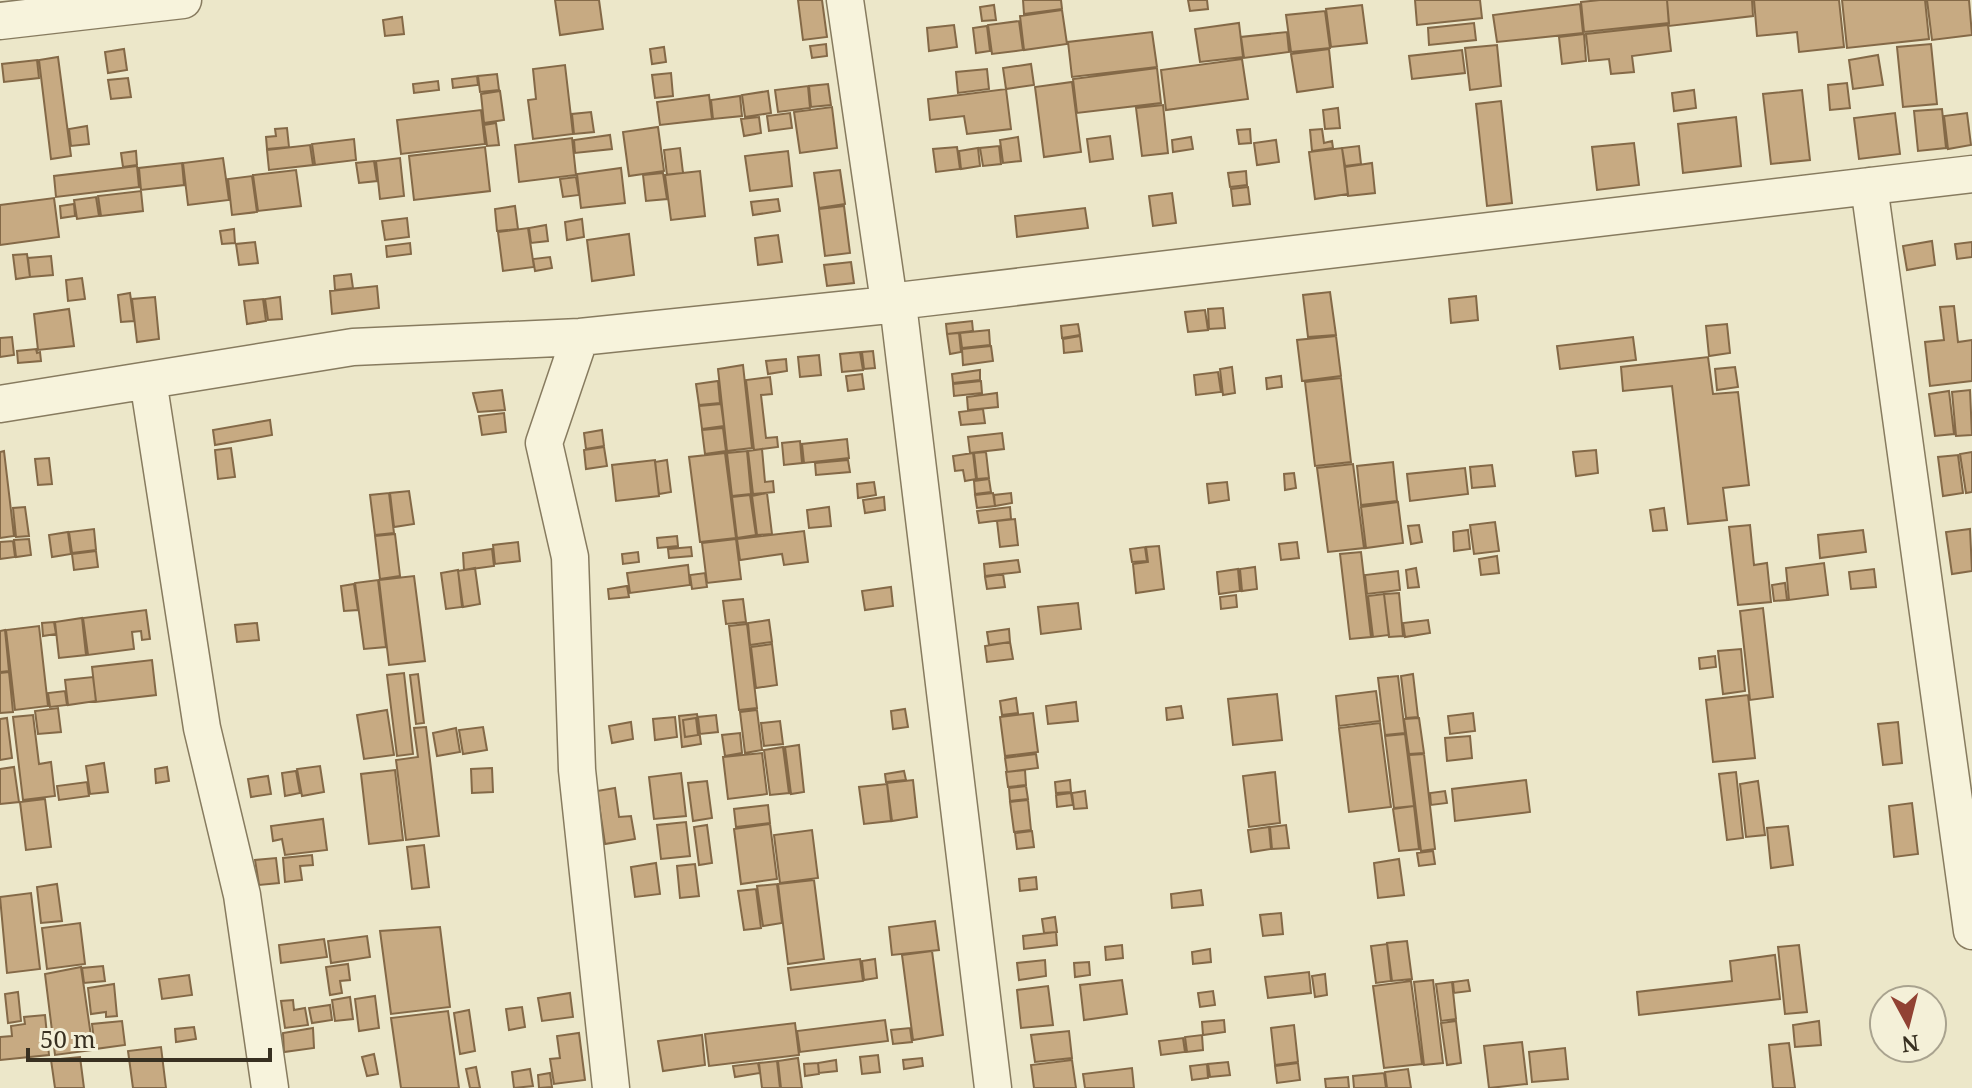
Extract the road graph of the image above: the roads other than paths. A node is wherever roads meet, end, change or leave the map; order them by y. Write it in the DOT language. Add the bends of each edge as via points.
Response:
graph roads {
  1 [pos="183,0"];
  2 [pos="845,0"];
  3 [pos="0,21"];
  4 [pos="1972,174"];
  5 [pos="1869,186"];
  6 [pos="894,303"];
  7 [pos="580,337"];
  8 [pos="148,380"];
  9 [pos="0,404"];
  10 [pos="1972,931"];
  11 [pos="270,1088"];
  12 [pos="611,1088"];
  13 [pos="993,1088"];
  1 -- 3 [label="street"];
  2 -- 6 [label="street"];
  4 -- 5 [label="street"];
  5 -- 6 [label="street"];
  5 -- 10 [label="street"];
  6 -- 7 [label="street"];
  6 -- 13 [label="street"];
  7 -- 8 [label="street" via="353,347"];
  7 -- 12 [label="street" via="544,443 570,557 577,770"];
  8 -- 9 [label="street"];
  8 -- 11 [label="street" via="202,728 242,895"];
}
